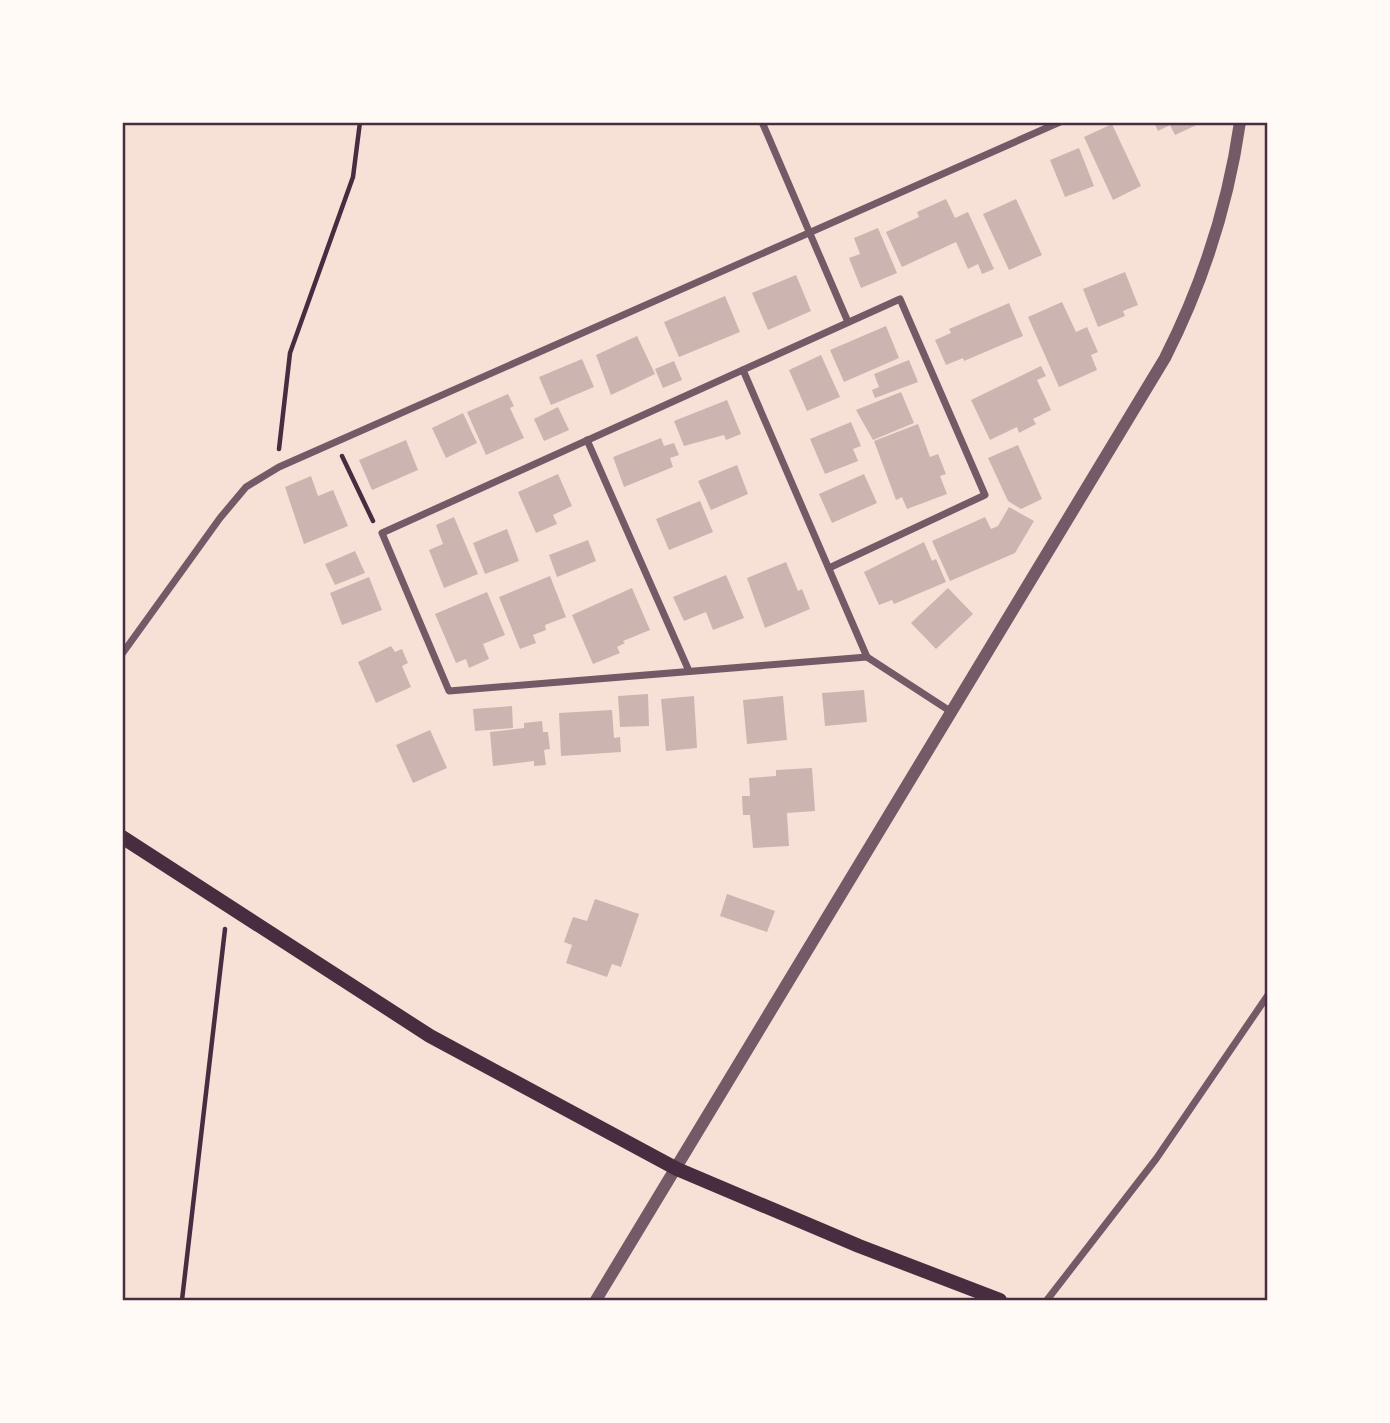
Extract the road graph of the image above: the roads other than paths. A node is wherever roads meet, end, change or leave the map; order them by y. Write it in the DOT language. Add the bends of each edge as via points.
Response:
graph roads {
  1 [pos="762,122"];
  2 [pos="1060,122"];
  3 [pos="1240,122"];
  4 [pos="810,235"];
  5 [pos="848,322"];
  6 [pos="743,370"];
  7 [pos="587,440"];
  8 [pos="829,568"];
  9 [pos="122,654"];
  10 [pos="867,657"];
  11 [pos="689,671"];
  12 [pos="953,713"];
  13 [pos="122,837"];
  14 [pos="1268,995"];
  15 [pos="677,1169"];
  16 [pos="596,1300"];
  17 [pos="1000,1300"];
  18 [pos="1047,1300"];
  1 -- 4 [label="street"];
  2 -- 4 [label="street"];
  3 -- 12 [label="street" via="1231,177 1192,305 1132,418"];
  4 -- 5 [label="street"];
  4 -- 9 [label="street" via="279,467 246,487"];
  5 -- 6 [label="street"];
  5 -- 8 [label="street" via="900,299 985,495"];
  6 -- 7 [label="street"];
  6 -- 8 [label="street"];
  7 -- 11 [label="street"];
  7 -- 11 [label="street" via="382,533 449,691"];
  8 -- 10 [label="street"];
  10 -- 11 [label="street"];
  10 -- 12 [label="street"];
  12 -- 15 [label="street"];
  13 -- 15 [label="main road" via="430,1036"];
  14 -- 18 [label="street" via="1156,1160"];
  15 -- 16 [label="street"];
  15 -- 17 [label="main road"];
}
